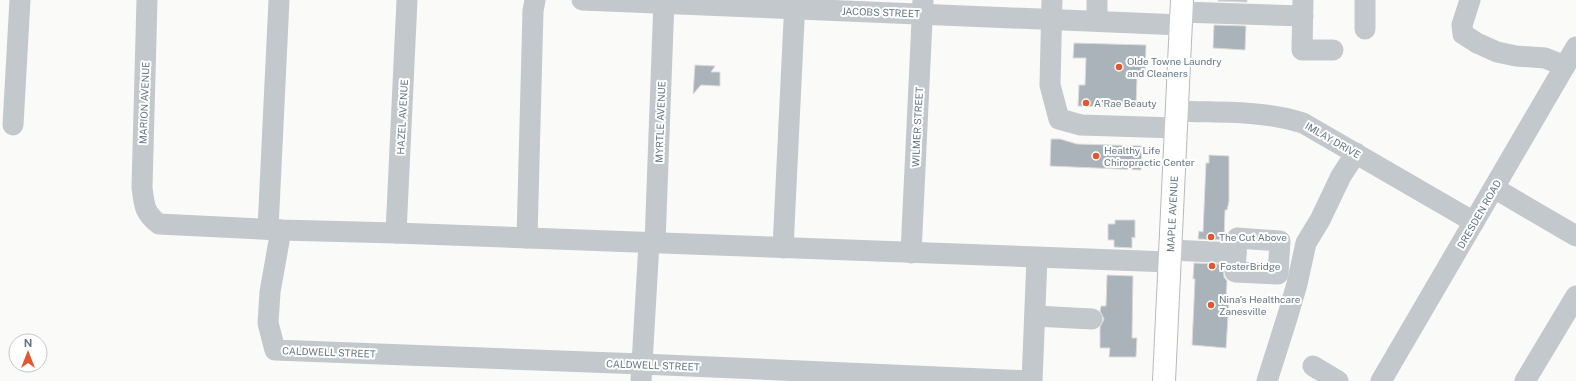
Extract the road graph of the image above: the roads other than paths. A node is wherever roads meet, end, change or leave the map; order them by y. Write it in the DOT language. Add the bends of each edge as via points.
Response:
graph roads {
  1 [pos="20,0"];
  2 [pos="148,0"];
  3 [pos="279,0"];
  4 [pos="407,0"];
  5 [pos="535,0"];
  6 [pos="582,0"];
  7 [pos="1097,0"];
  8 [pos="1365,0"];
  9 [pos="1470,0"];
  10 [pos="664,2"];
  11 [pos="795,4"];
  12 [pos="923,7"];
  13 [pos="1303,8"];
  14 [pos="1052,10"];
  15 [pos="1181,12"];
  16 [pos="1097,21"];
  17 [pos="1365,29"];
  18 [pos="1576,47"];
  19 [pos="1333,50"];
  20 [pos="1565,66"];
  21 [pos="1176,119"];
  22 [pos="13,125"];
  23 [pos="1356,153"];
  24 [pos="1494,188"];
  25 [pos="1474,222"];
  26 [pos="275,230"];
  27 [pos="396,233"];
  28 [pos="1576,236"];
  29 [pos="527,238"];
  30 [pos="652,243"];
  31 [pos="784,248"];
  32 [pos="911,253"];
  33 [pos="1236,253"];
  34 [pos="1170,256"];
  35 [pos="1037,258"];
  36 [pos="1576,296"];
  37 [pos="1035,316"];
  38 [pos="1092,319"];
  39 [pos="1313,366"];
  40 [pos="641,373"];
  41 [pos="1032,381"];
  42 [pos="1164,381"];
  43 [pos="1267,381"];
  44 [pos="1338,381"];
  45 [pos="1382,381"];
  46 [pos="1525,381"];
  1 -- 22 [label="street"];
  2 -- 26 [label="street, MARION AVENUE" via="142,187 144,206 159,224"];
  3 -- 26 [label="street"];
  4 -- 27 [label="street, HAZEL AVENUE"];
  5 -- 29 [label="street"];
  6 -- 10 [label="street, JACOBS STREET"];
  7 -- 16 [label="street"];
  8 -- 17 [label="street"];
  9 -- 20 [label="street" via="1462,25 1463,34 1497,52 1545,58"];
  10 -- 11 [label="street, JACOBS STREET"];
  10 -- 30 [label="street, MYRTLE AVENUE"];
  11 -- 12 [label="street, JACOBS STREET"];
  11 -- 31 [label="street"];
  12 -- 14 [label="street, JACOBS STREET"];
  12 -- 32 [label="street, WILMER STREET"];
  13 -- 15 [label="street, JACOBS STREET"];
  13 -- 19 [label="street" via="1302,50"];
  14 -- 16 [label="street, JACOBS STREET"];
  14 -- 21 [label="street, IMLAY DRIVE" via="1050,85 1059,119 1081,125"];
  15 -- 16 [label="street, JACOBS STREET"];
  15 -- 21 [label="main road, MAPLE AVENUE"];
  18 -- 20 [label="street, DRESDEN ROAD"];
  20 -- 24 [label="street, DRESDEN ROAD"];
  21 -- 23 [label="street, IMLAY DRIVE" via="1284,117 1303,122"];
  21 -- 34 [label="main road, MAPLE AVENUE"];
  23 -- 25 [label="street, IMLAY DRIVE"];
  23 -- 43 [label="street" via="1306,243 1297,284"];
  24 -- 25 [label="street, DRESDEN ROAD"];
  24 -- 28 [label="street"];
  25 -- 45 [label="street, DRESDEN ROAD"];
  26 -- 27 [label="street"];
  26 -- 40 [label="street, CALDWELL STREET" via="268,323 275,350"];
  27 -- 29 [label="street"];
  29 -- 30 [label="street"];
  30 -- 31 [label="street"];
  30 -- 40 [label="street, MYRTLE AVENUE"];
  31 -- 32 [label="street"];
  32 -- 35 [label="street"];
  33 -- 34 [label="street"];
  34 -- 35 [label="street"];
  34 -- 42 [label="main road, MAPLE AVENUE"];
  35 -- 37 [label="street"];
  36 -- 46 [label="street"];
  37 -- 38 [label="street"];
  37 -- 41 [label="street"];
  39 -- 44 [label="street"];
  40 -- 41 [label="street, CALDWELL STREET"];
}
